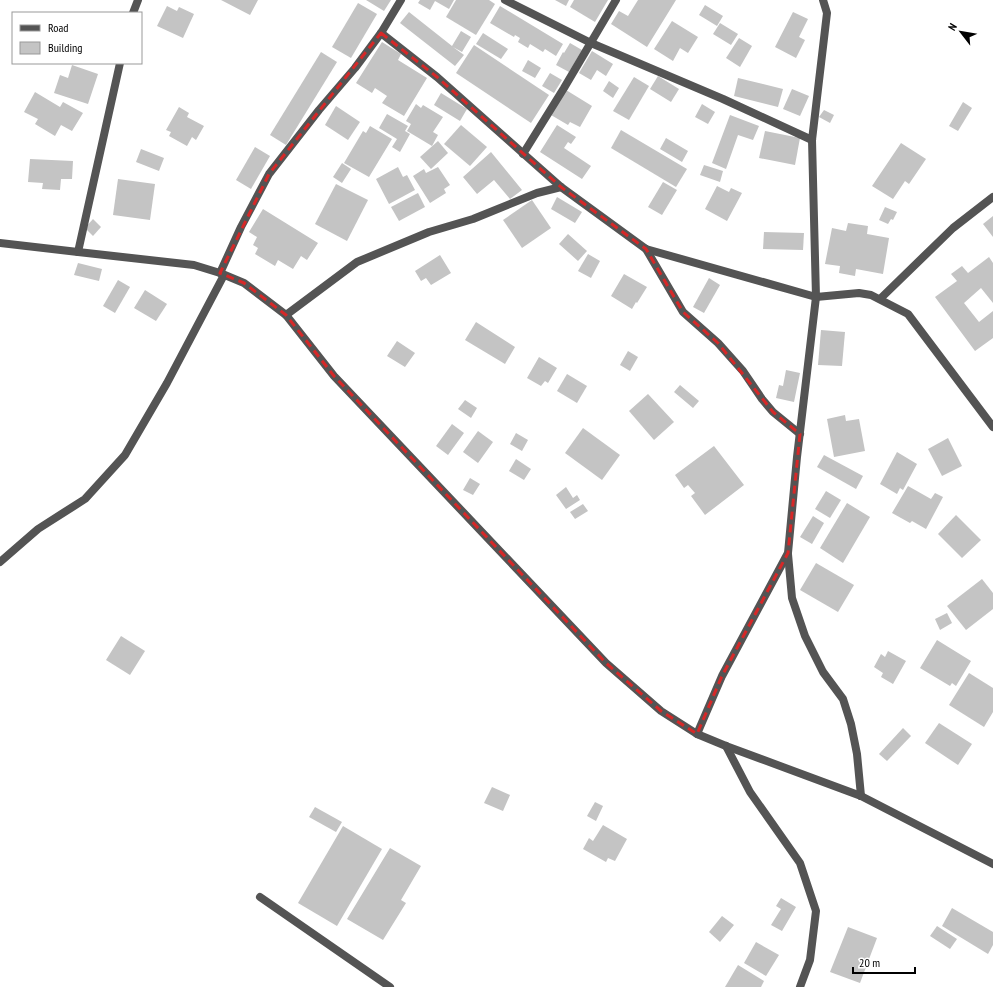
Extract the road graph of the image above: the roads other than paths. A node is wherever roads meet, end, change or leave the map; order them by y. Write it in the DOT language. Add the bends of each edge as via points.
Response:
graph roads {
  1 [pos="138,0"];
  2 [pos="401,0"];
  3 [pos="505,0"];
  4 [pos="616,0"];
  5 [pos="823,0"];
  6 [pos="133,12"];
  7 [pos="381,33"];
  8 [pos="591,42"];
  9 [pos="120,64"];
  10 [pos="812,140"];
  11 [pos="523,154"];
  12 [pos="561,187"];
  13 [pos="993,197"];
  14 [pos="0,243"];
  15 [pos="646,249"];
  16 [pos="78,252"];
  17 [pos="222,274"];
  18 [pos="816,297"];
  19 [pos="880,299"];
  20 [pos="286,315"];
  21 [pos="993,427"];
  22 [pos="800,434"];
  23 [pos="788,553"];
  24 [pos="0,562"];
  25 [pos="697,734"];
  26 [pos="726,746"];
  27 [pos="861,796"];
  28 [pos="993,864"];
  29 [pos="260,897"];
  30 [pos="390,987"];
  31 [pos="800,987"];
  1 -- 6 [label="street"];
  2 -- 7 [label="street"];
  3 -- 8 [label="street"];
  4 -- 8 [label="street"];
  5 -- 10 [label="street" via="827,13"];
  7 -- 11 [label="street" via="437,77"];
  7 -- 17 [label="street" via="269,174 241,227"];
  8 -- 10 [label="street"];
  8 -- 11 [label="street"];
  9 -- 16 [label="street"];
  10 -- 18 [label="street"];
  11 -- 12 [label="street"];
  12 -- 15 [label="street"];
  12 -- 20 [label="street" via="537,193 473,219 429,232 357,262"];
  13 -- 19 [label="street" via="953,228"];
  14 -- 16 [label="street"];
  15 -- 18 [label="street"];
  15 -- 22 [label="street" via="683,312 718,343 773,412"];
  16 -- 17 [label="street" via="194,265"];
  17 -- 20 [label="street" via="244,283"];
  17 -- 24 [label="street" via="168,383 125,455 85,499 38,529"];
  18 -- 19 [label="street" via="859,293"];
  18 -- 22 [label="street"];
  19 -- 21 [label="street" via="908,314"];
  20 -- 25 [label="street" via="334,376 606,663 661,711"];
  22 -- 23 [label="street"];
  23 -- 25 [label="street" via="722,676"];
  23 -- 27 [label="street" via="792,598 805,636 823,672 843,699 851,724"];
  25 -- 26 [label="street"];
  26 -- 27 [label="street"];
  26 -- 31 [label="street" via="750,792 800,863 816,911 810,960"];
  27 -- 28 [label="street"];
  29 -- 30 [label="street"];
}
